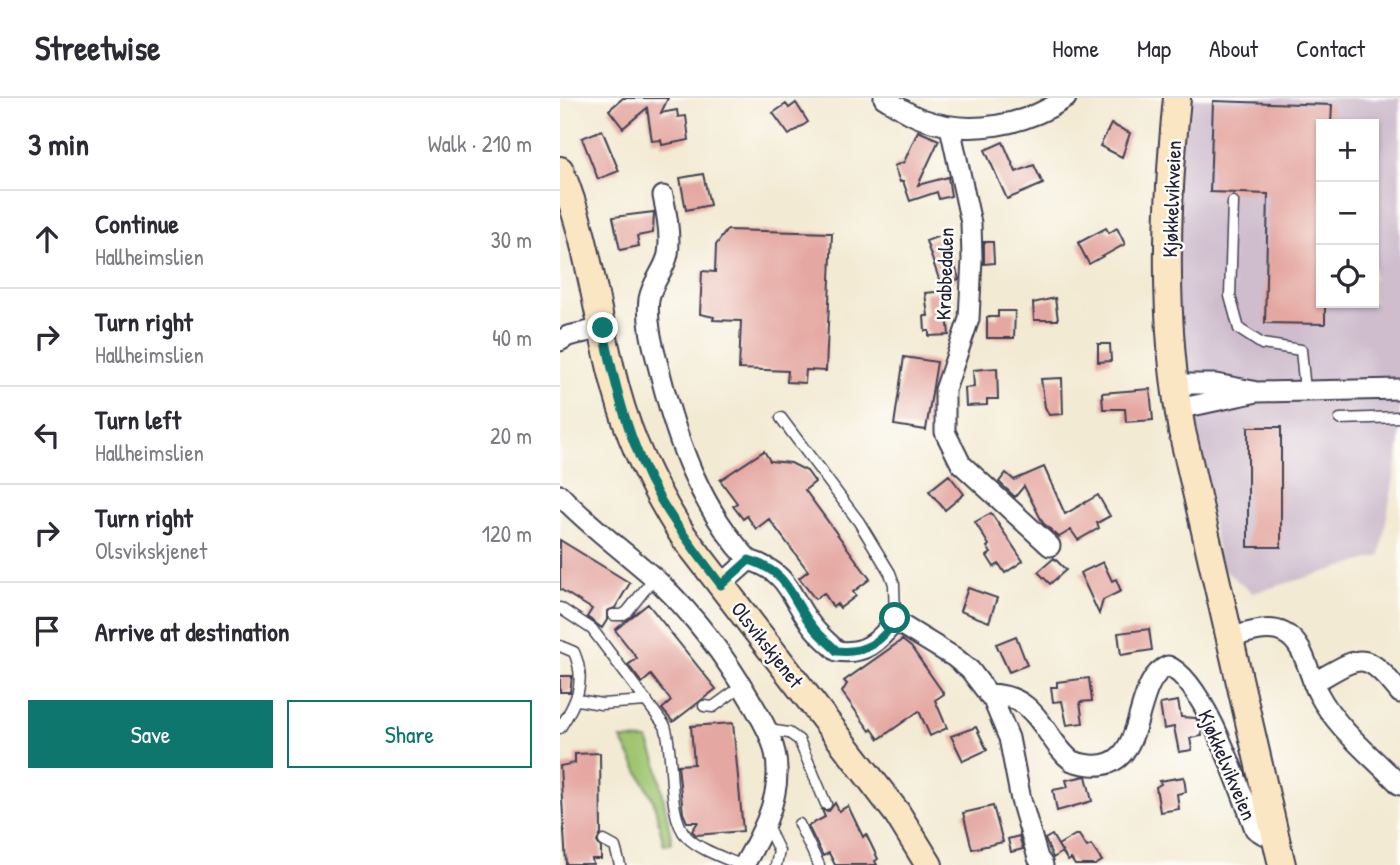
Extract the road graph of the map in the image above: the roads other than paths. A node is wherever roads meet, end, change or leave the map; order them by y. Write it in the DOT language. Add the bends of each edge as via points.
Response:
graph roads {
  1 [pos="884,98"];
  2 [pos="1066,98"];
  3 [pos="1177,98"];
  4 [pos="950,127"];
  5 [pos="560,170"];
  6 [pos="663,196"];
  7 [pos="1233,202"];
  8 [pos="603,328"];
  9 [pos="560,341"];
  10 [pos="1400,389"];
  11 [pos="1306,390"];
  12 [pos="1176,396"];
  13 [pos="1400,417"];
  14 [pos="781,418"];
  15 [pos="1340,419"];
  16 [pos="560,495"];
  17 [pos="1050,546"];
  18 [pos="749,560"];
  19 [pos="654,578"];
  20 [pos="721,585"];
  21 [pos="560,608"];
  22 [pos="612,615"];
  23 [pos="895,621"];
  24 [pos="1231,637"];
  25 [pos="560,646"];
  26 [pos="1313,683"];
  27 [pos="743,686"];
  28 [pos="1400,693"];
  29 [pos="988,694"];
  30 [pos="578,700"];
  31 [pos="647,701"];
  32 [pos="704,706"];
  33 [pos="560,728"];
  34 [pos="767,729"];
  35 [pos="1400,785"];
  36 [pos="826,804"];
  37 [pos="766,823"];
  38 [pos="799,824"];
  39 [pos="1275,835"];
  40 [pos="604,841"];
  41 [pos="620,865"];
  42 [pos="742,865"];
  43 [pos="776,865"];
  44 [pos="819,865"];
  45 [pos="929,865"];
  46 [pos="1043,865"];
  47 [pos="1282,865"];
  1 -- 4 [label="street" via="919,118"];
  2 -- 4 [label="street" via="1014,122"];
  3 -- 12 [label="main road, Kjøkkelvikveien" via="1170,222"];
  4 -- 17 [label="street, Krabbedalen" via="971,223 972,259 969,319 944,390 945,432 961,464"];
  5 -- 8 [label="main road, Olsvikskjenet" via="576,213"];
  6 -- 18 [label="street" via="668,256 649,299 655,354 683,454 708,504"];
  7 -- 11 [label="lane" via="1230,296 1239,329 1262,344 1301,350"];
  8 -- 9 [label="street"];
  8 -- 20 [label="main road, Olsvikskjenet" via="617,393 652,484"];
  10 -- 11 [label="street"];
  11 -- 12 [label="street"];
  12 -- 24 [label="main road, Kjøkkelvikveien"];
  13 -- 15 [label="lane"];
  14 -- 23 [label="lane" via="859,522 890,573"];
  16 -- 19 [label="street" via="596,532"];
  18 -- 20 [label="street"];
  18 -- 23 [label="street" via="769,566 781,576 812,626 837,651 865,650"];
  19 -- 22 [label="lane" via="627,611"];
  19 -- 27 [label="street" via="700,625"];
  20 -- 45 [label="main road, Olsvikskjenet" via="897,813"];
  21 -- 31 [label="lane" via="592,629"];
  23 -- 29 [label="street" via="954,657"];
  24 -- 26 [label="street" via="1272,629 1283,632 1298,645"];
  24 -- 39 [label="main road, Kjøkkelvikveien"];
  25 -- 30 [label="lane" via="568,647 578,660"];
  26 -- 28 [label="street" via="1363,660 1381,670"];
  26 -- 35 [label="street" via="1331,712"];
  27 -- 32 [label="lane" via="713,707"];
  27 -- 34 [label="street"];
  29 -- 39 [label="street, Kjøkkelvikveien" via="1006,696 1029,709 1072,761 1097,763 1119,758 1130,744 1158,670 1168,666 1178,670 1222,743 1255,829"];
  29 -- 46 [label="street" via="1005,724 1021,800"];
  30 -- 31 [label="lane" via="601,704"];
  30 -- 33 [label="lane"];
  31 -- 42 [label="lane" via="670,741 676,814 683,831 697,844"];
  34 -- 36 [label="lane" via="799,740"];
  34 -- 37 [label="street" via="778,772"];
  37 -- 42 [label="street"];
  37 -- 43 [label="lane" via="779,852"];
  38 -- 44 [label="lane"];
  39 -- 47 [label="main road, Kjøkkelvikveien"];
  40 -- 41 [label="lane" via="615,847"];
}
